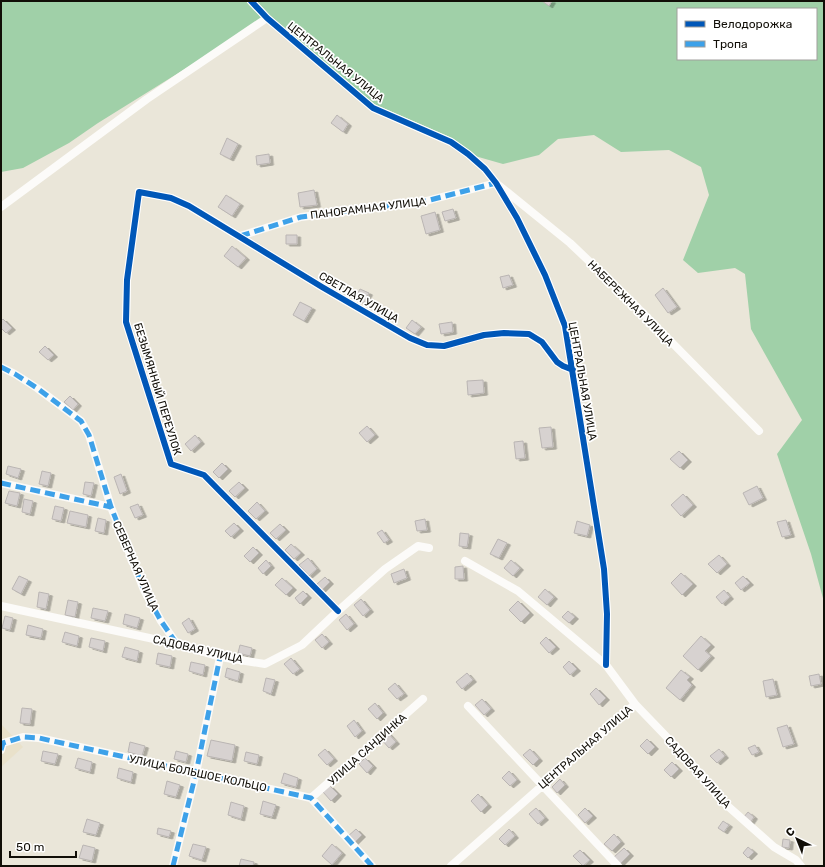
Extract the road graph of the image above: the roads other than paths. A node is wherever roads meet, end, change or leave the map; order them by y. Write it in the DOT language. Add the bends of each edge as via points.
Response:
graph roads {
  1 [pos="251,1"];
  2 [pos="267,18"];
  3 [pos="496,183"];
  4 [pos="139,192"];
  5 [pos="1,207"];
  6 [pos="240,236"];
  7 [pos="1,367"];
  8 [pos="573,370"];
  9 [pos="759,431"];
  10 [pos="1,483"];
  11 [pos="111,507"];
  12 [pos="429,548"];
  13 [pos="465,561"];
  14 [pos="1,606"];
  15 [pos="338,611"];
  16 [pos="177,644"];
  17 [pos="220,657"];
  18 [pos="606,665"];
  19 [pos="423,699"];
  20 [pos="635,704"];
  21 [pos="468,706"];
  22 [pos="1,750"];
  23 [pos="196,773"];
  24 [pos="542,785"];
  25 [pos="312,798"];
  26 [pos="172,866"];
  27 [pos="372,866"];
  28 [pos="451,866"];
  29 [pos="618,866"];
  30 [pos="801,866"];
  1 -- 2 [label="street, ЦЕНТРАЛЬНАЯ УЛИЦА"];
  2 -- 3 [label="street, ЦЕНТРАЛЬНАЯ УЛИЦА" via="373,108 451,142 468,154"];
  2 -- 5 [label="street" via="147,99"];
  3 -- 6 [label="street, ПАНОРАМНАЯ УЛИЦА" via="426,202 301,217"];
  3 -- 8 [label="street, ЦЕНТРАЛЬНАЯ УЛИЦА" via="524,232 562,318"];
  3 -- 9 [label="street, НАБЕРЕЖНАЯ УЛИЦА" via="570,243"];
  4 -- 6 [label="street, СВЕТЛАЯ УЛИЦА" via="171,198 190,206"];
  4 -- 15 [label="street, БЕЗЫМЯННЫЙ ПЕРЕУЛОК" via="127,280 126,322 171,464 204,475"];
  6 -- 8 [label="street, СВЕТЛАЯ УЛИЦА" via="322,287 410,338 427,345 444,346 484,335 529,334 542,342 557,362"];
  7 -- 11 [label="street, СЕВЕРНАЯ УЛИЦА" via="37,388 81,421 89,435"];
  8 -- 18 [label="street, ЦЕНТРАЛЬНАЯ УЛИЦА" via="604,569 607,614"];
  10 -- 11 [label="street, СЕВЕРНАЯ УЛИЦА"];
  11 -- 16 [label="street, СЕВЕРНАЯ УЛИЦА" via="144,590"];
  12 -- 15 [label="street, САДОВАЯ УЛИЦА" via="418,546 385,569"];
  13 -- 18 [label="street" via="518,592"];
  14 -- 16 [label="street, САДОВАЯ УЛИЦА"];
  15 -- 17 [label="street, САДОВАЯ УЛИЦА" via="302,645 265,664"];
  16 -- 17 [label="street, САДОВАЯ УЛИЦА"];
  17 -- 23 [label="street"];
  18 -- 20 [label="street, ЦЕНТРАЛЬНАЯ УЛИЦА"];
  19 -- 25 [label="street, УЛИЦА САНДИНКА"];
  20 -- 24 [label="street, ЦЕНТРАЛЬНАЯ УЛИЦА"];
  20 -- 30 [label="street, САДОВАЯ УЛИЦА" via="686,757 722,801 774,847 796,860"];
  21 -- 24 [label="street"];
  22 -- 23 [label="street, УЛИЦА БОЛЬШОЕ КОЛЬЦО" via="3,744 23,737 39,738"];
  23 -- 25 [label="street, УЛИЦА БОЛЬШОЕ КОЛЬЦО"];
  23 -- 26 [label="street"];
  24 -- 28 [label="street, ЦЕНТРАЛЬНАЯ УЛИЦА"];
  24 -- 29 [label="street"];
  25 -- 27 [label="street"];
}
